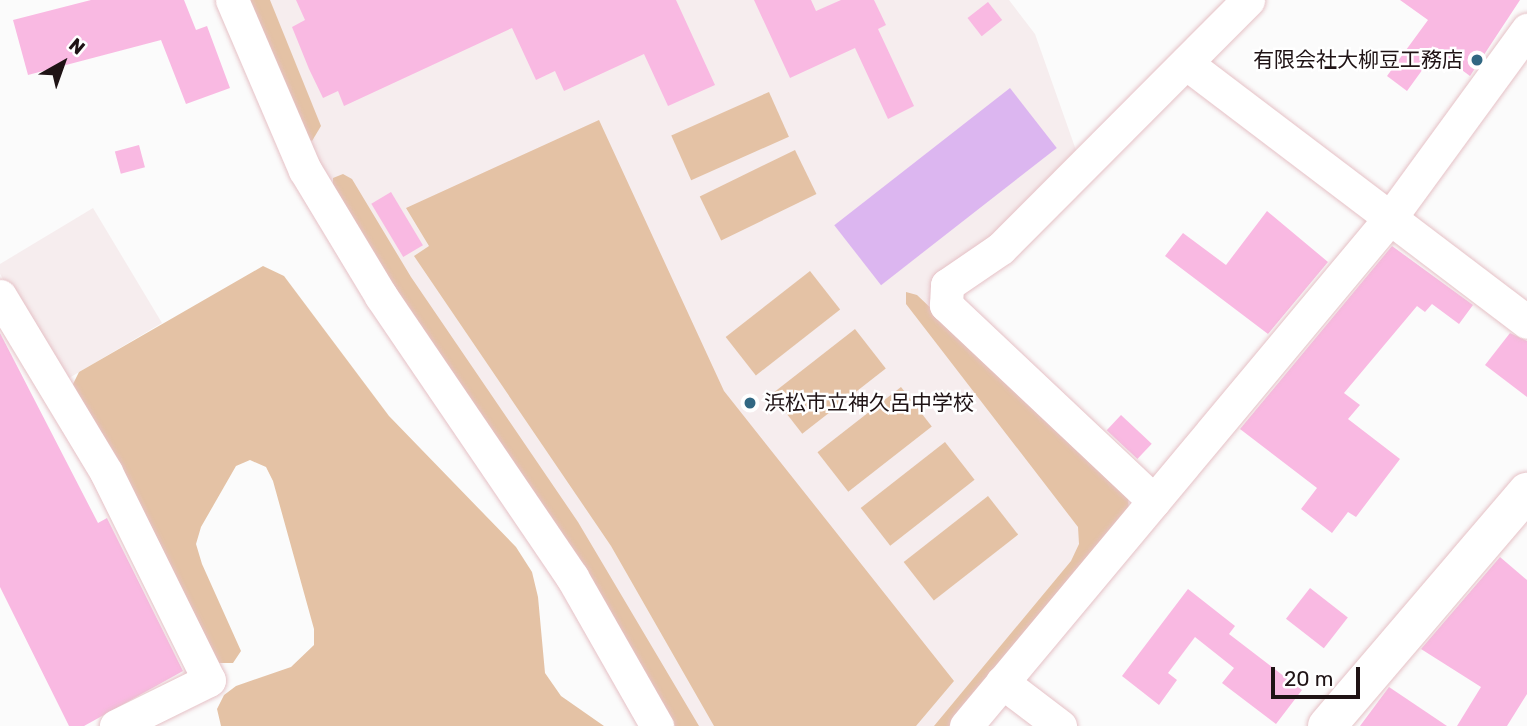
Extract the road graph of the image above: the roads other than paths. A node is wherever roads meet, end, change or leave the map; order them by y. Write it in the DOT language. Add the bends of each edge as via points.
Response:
graph roads {
  1 [pos="232,0"];
  2 [pos="1248,0"];
  3 [pos="1527,30"];
  4 [pos="1186,63"];
  5 [pos="1390,218"];
  6 [pos="4,313"];
  7 [pos="1527,322"];
  8 [pos="1527,492"];
  9 [pos="1154,501"];
  10 [pos="1003,682"];
  11 [pos="116,726"];
  12 [pos="657,726"];
  13 [pos="966,726"];
  14 [pos="1060,726"];
  15 [pos="1326,726"];
  1 -- 12 [label="street" via="304,170 381,296 572,577"];
  2 -- 4 [label="street"];
  3 -- 5 [label="street"];
  4 -- 5 [label="street"];
  4 -- 9 [label="street" via="1001,248 947,285 946,305"];
  5 -- 7 [label="street"];
  5 -- 9 [label="street"];
  6 -- 11 [label="street" via="106,472 209,680"];
  8 -- 15 [label="street"];
  9 -- 10 [label="street"];
  10 -- 13 [label="street"];
  10 -- 14 [label="street"];
}
